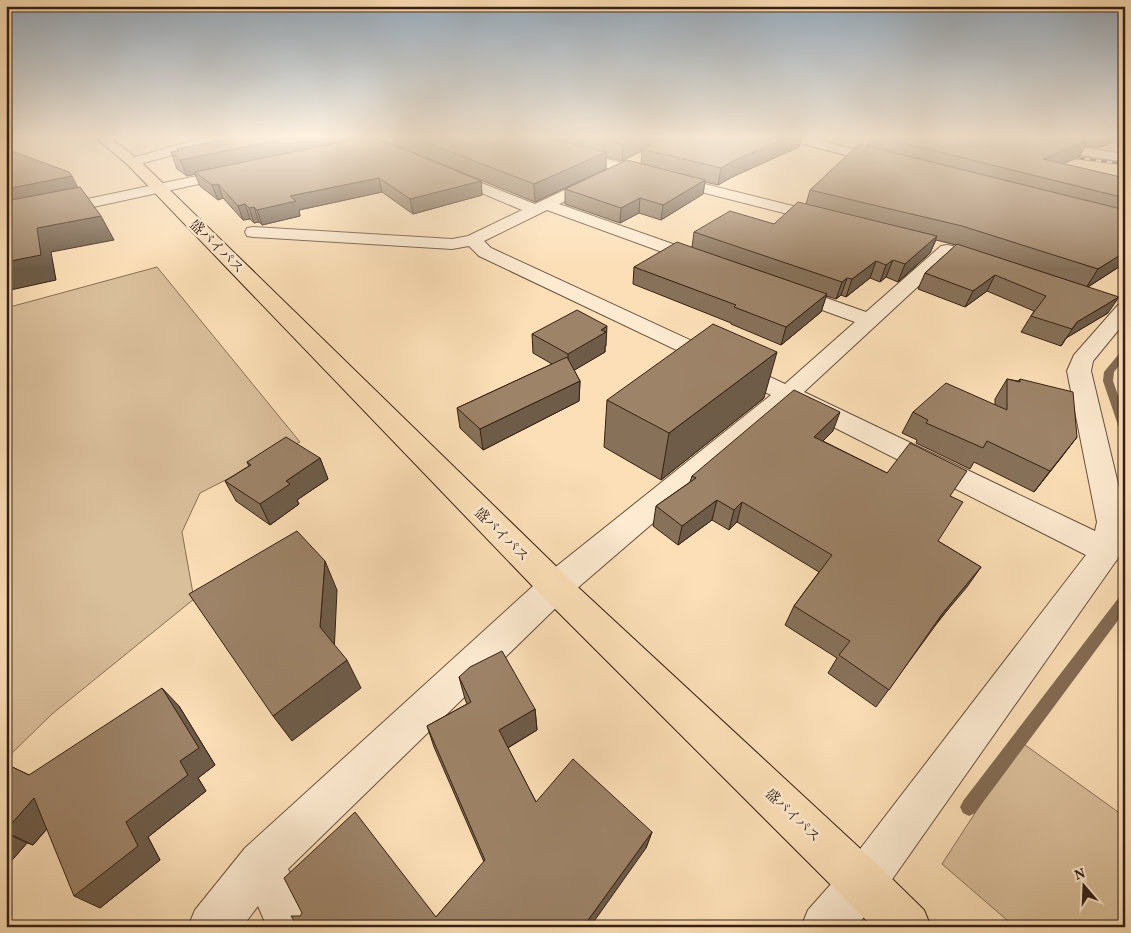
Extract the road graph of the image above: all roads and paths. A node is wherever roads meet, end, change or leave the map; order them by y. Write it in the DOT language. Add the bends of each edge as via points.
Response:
graph roads {
  1 [pos="151,181"];
  2 [pos="193,181"];
  3 [pos="468,181"];
  4 [pos="597,181"];
  5 [pos="673,181"];
  6 [pos="158,188"];
  7 [pos="541,208"];
  8 [pos="6,221"];
  9 [pos="843,223"];
  10 [pos="253,232"];
  11 [pos="473,240"];
  12 [pos="947,250"];
  13 [pos="722,268"];
  14 [pos="768,284"];
  15 [pos="1120,308"];
  16 [pos="869,320"];
  17 [pos="788,394"];
  18 [pos="1107,551"];
  19 [pos="555,588"];
  20 [pos="261,864"];
  21 [pos="864,882"];
  22 [pos="212,927"];
  23 [pos="293,927"];
  24 [pos="825,927"];
  25 [pos="907,927"];
  1 -- 6 [label="highway, 盛バイパス"];
  2 -- 6 [label="street"];
  3 -- 7 [label="street"];
  4 -- 7 [label="street"];
  5 -- 9 [label="street"];
  6 -- 8 [label="street"];
  6 -- 19 [label="highway, 盛バイパス"];
  7 -- 11 [label="street"];
  7 -- 13 [label="street"];
  10 -- 11 [label="street" via="452,244"];
  11 -- 17 [label="street" via="486,252"];
  12 -- 16 [label="street"];
  14 -- 16 [label="street"];
  15 -- 18 [label="street" via="1082,360 1079,371 1112,522"];
  16 -- 17 [label="street"];
  17 -- 18 [label="street"];
  17 -- 19 [label="street"];
  18 -- 21 [label="street"];
  19 -- 20 [label="street"];
  19 -- 21 [label="highway, 盛バイパス"];
  20 -- 22 [label="street"];
  20 -- 23 [label="street"];
  21 -- 24 [label="street"];
  21 -- 25 [label="highway, 盛バイパス"];
}
